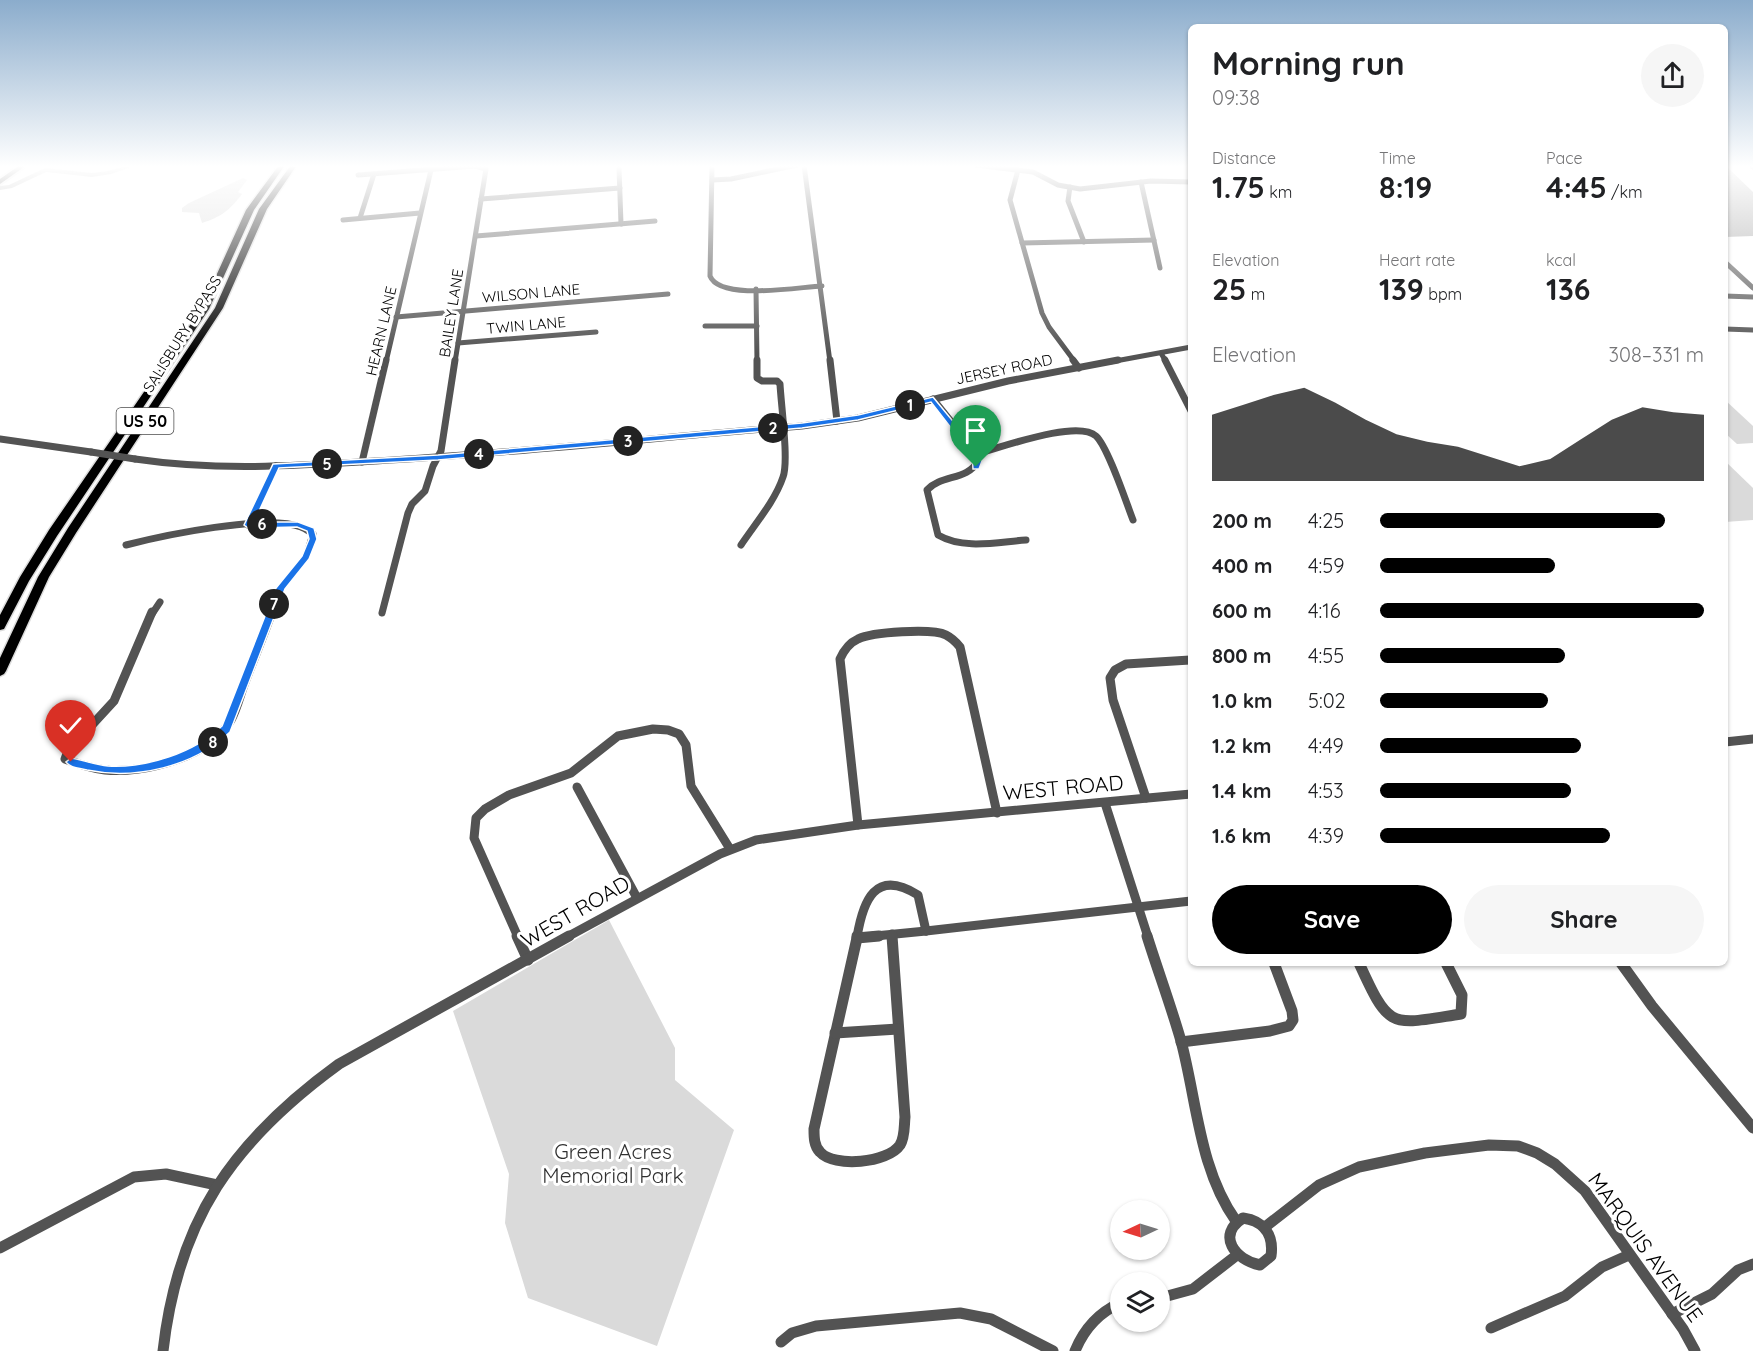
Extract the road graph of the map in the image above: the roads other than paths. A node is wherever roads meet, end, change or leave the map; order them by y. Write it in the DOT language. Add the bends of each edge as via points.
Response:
graph roads {
  1 [pos="242,228"];
  2 [pos="255,228"];
  3 [pos="417,228"];
  4 [pos="477,228"];
  5 [pos="572,228"];
  6 [pos="712,228"];
  7 [pos="813,228"];
  8 [pos="1018,228"];
  9 [pos="1079,228"];
  10 [pos="1151,228"];
  11 [pos="476,236"];
  12 [pos="1154,240"];
  13 [pos="1084,242"];
  14 [pos="1022,243"];
  15 [pos="1728,265"];
  16 [pos="1160,268"];
  17 [pos="822,285"];
  18 [pos="1753,288"];
  19 [pos="756,289"];
  20 [pos="668,294"];
  21 [pos="1728,296"];
  22 [pos="1753,297"];
  23 [pos="464,311"];
  24 [pos="396,317"];
  25 [pos="705,326"];
  26 [pos="757,326"];
  27 [pos="1728,329"];
  28 [pos="1753,330"];
  29 [pos="596,332"];
  30 [pos="459,343"];
  31 [pos="1188,348"];
  32 [pos="1161,353"];
  33 [pos="1079,368"];
  34 [pos="933,399"];
  35 [pos="1188,405"];
  36 [pos="837,421"];
  37 [pos="782,427"];
  38 [pos="0,439"];
  39 [pos="976,454"];
  40 [pos="438,458"];
  41 [pos="362,462"];
  42 [pos="276,466"];
  43 [pos="1133,520"];
  44 [pos="248,525"];
  45 [pos="1026,540"];
  46 [pos="741,544"];
  47 [pos="126,545"];
  48 [pos="160,602"];
  49 [pos="382,613"];
  50 [pos="0,626"];
  51 [pos="1188,660"];
  52 [pos="0,671"];
  53 [pos="1753,739"];
  54 [pos="1728,742"];
  55 [pos="577,788"];
  56 [pos="1188,794"];
  57 [pos="1146,798"];
  58 [pos="1106,803"];
  59 [pos="997,813"];
  60 [pos="858,825"];
  61 [pos="730,849"];
  62 [pos="637,897"];
  63 [pos="1188,901"];
  64 [pos="1137,908"];
  65 [pos="926,931"];
  66 [pos="892,934"];
  67 [pos="857,938"];
  68 [pos="528,960"];
  69 [pos="1276,966"];
  70 [pos="1360,966"];
  71 [pos="1448,966"];
  72 [pos="1623,966"];
  73 [pos="898,1029"];
  74 [pos="835,1033"];
  75 [pos="1181,1042"];
  76 [pos="1753,1128"];
  77 [pos="217,1185"];
  78 [pos="1236,1221"];
  79 [pos="1265,1227"];
  80 [pos="0,1248"];
  81 [pos="1237,1255"];
  82 [pos="1629,1255"];
  83 [pos="1753,1264"];
  84 [pos="1170,1297"];
  85 [pos="1110,1308"];
  86 [pos="1672,1314"];
  87 [pos="1491,1328"];
  88 [pos="781,1342"];
  89 [pos="163,1351"];
  90 [pos="1053,1351"];
  91 [pos="1075,1351"];
  92 [pos="1695,1351"];
  1 -- 50 [label="highway, SALISBURY BYPASS / US 50" via="205,309 53,533"];
  2 -- 52 [label="highway, SALISBURY BYPASS / US 50" via="213,317 49,570"];
  3 -- 24 [label="street, HEARN LANE"];
  4 -- 11 [label="street, BAILEY LANE"];
  5 -- 11 [label="street"];
  6 -- 19 [label="street" via="711,280 724,288"];
  7 -- 17 [label="street"];
  8 -- 14 [label="street"];
  9 -- 13 [label="street"];
  10 -- 12 [label="street"];
  11 -- 23 [label="street, BAILEY LANE"];
  12 -- 13 [label="street"];
  12 -- 16 [label="street"];
  13 -- 14 [label="street"];
  14 -- 33 [label="street" via="1044,318"];
  15 -- 18 [label="street"];
  17 -- 19 [label="street"];
  17 -- 36 [label="street"];
  19 -- 26 [label="street"];
  20 -- 23 [label="street, WILSON LANE"];
  21 -- 22 [label="street"];
  23 -- 24 [label="street, WILSON LANE"];
  23 -- 30 [label="street, BAILEY LANE"];
  24 -- 41 [label="street, HEARN LANE"];
  25 -- 26 [label="street"];
  26 -- 37 [label="street" via="757,378 779,382"];
  27 -- 28 [label="street"];
  29 -- 30 [label="street, TWIN LANE"];
  30 -- 40 [label="street, BAILEY LANE"];
  31 -- 32 [label="street, JERSEY ROAD"];
  32 -- 33 [label="street, JERSEY ROAD"];
  32 -- 35 [label="street"];
  33 -- 34 [label="street, JERSEY ROAD"];
  34 -- 36 [label="street, JERSEY ROAD"];
  34 -- 39 [label="street"];
  36 -- 37 [label="street, JERSEY ROAD"];
  37 -- 40 [label="street, JERSEY ROAD"];
  37 -- 46 [label="street" via="784,476"];
  38 -- 42 [label="street, JERSEY ROAD, bridge" via="198,468"];
  39 -- 43 [label="street" via="1069,431 1090,432 1104,447"];
  39 -- 45 [label="street" via="973,470 936,481 927,490 938,535 958,544"];
  40 -- 41 [label="street, JERSEY ROAD"];
  40 -- 49 [label="street, BAILEY LANE" via="425,491 408,513"];
  41 -- 42 [label="street, JERSEY ROAD"];
  42 -- 44 [label="street"];
  44 -- 47 [label="street" via="184,532"];
  44 -- 48 [label="street" via="298,524 310,530 313,539 306,557 281,588 231,720 219,737 162,763 127,770 95,769 65,759 114,701"];
  51 -- 57 [label="street" via="1126,664 1117,667 1110,677 1113,700"];
  53 -- 54 [label="street"];
  55 -- 62 [label="street"];
  56 -- 57 [label="street, WEST ROAD"];
  57 -- 58 [label="street, WEST ROAD"];
  58 -- 59 [label="street, WEST ROAD"];
  58 -- 64 [label="street"];
  59 -- 60 [label="street, WEST ROAD"];
  59 -- 60 [label="street" via="960,647 953,639 934,632 877,634 852,642 840,659"];
  60 -- 61 [label="street, WEST ROAD" via="776,836"];
  61 -- 62 [label="street, WEST ROAD"];
  61 -- 68 [label="street" via="691,786 682,736 671,730 619,735 570,773 507,797 476,818 474,838"];
  62 -- 68 [label="street, WEST ROAD"];
  63 -- 64 [label="street"];
  64 -- 65 [label="street"];
  64 -- 75 [label="street"];
  65 -- 66 [label="street"];
  65 -- 67 [label="street" via="918,895 903,886 890,886 870,893 865,900"];
  66 -- 67 [label="street"];
  66 -- 73 [label="street"];
  67 -- 74 [label="street"];
  68 -- 77 [label="street, WEST ROAD" via="316,1079 265,1124"];
  69 -- 75 [label="street" via="1292,1011 1289,1026"];
  70 -- 71 [label="street" via="1383,1012 1396,1021 1406,1022 1461,1014 1464,999"];
  72 -- 76 [label="street"];
  73 -- 74 [label="street"];
  73 -- 74 [label="street" via="904,1117 900,1145 882,1158 844,1161 820,1153 814,1129"];
  75 -- 78 [label="street" via="1216,1187"];
  77 -- 80 [label="street" via="170,1173 140,1176"];
  77 -- 89 [label="street, WEST ROAD" via="177,1273"];
  78 -- 79 [label="street" via="1252,1218"];
  78 -- 81 [label="street" via="1230,1233"];
  79 -- 81 [label="street" via="1273,1248 1266,1262 1252,1265"];
  79 -- 82 [label="street, MARQUIS AVENUE" via="1324,1181 1365,1165 1409,1155 1508,1144 1538,1154 1568,1173 1589,1196"];
  81 -- 84 [label="street" via="1199,1288"];
  82 -- 86 [label="street, MARQUIS AVENUE"];
  82 -- 87 [label="street" via="1602,1267 1565,1296"];
  83 -- 86 [label="street" via="1738,1270 1712,1294"];
  85 -- 91 [label="street" via="1087,1328"];
  86 -- 92 [label="street, MARQUIS AVENUE"];
  88 -- 90 [label="street" via="792,1333 816,1326 960,1313 991,1319"];
}
